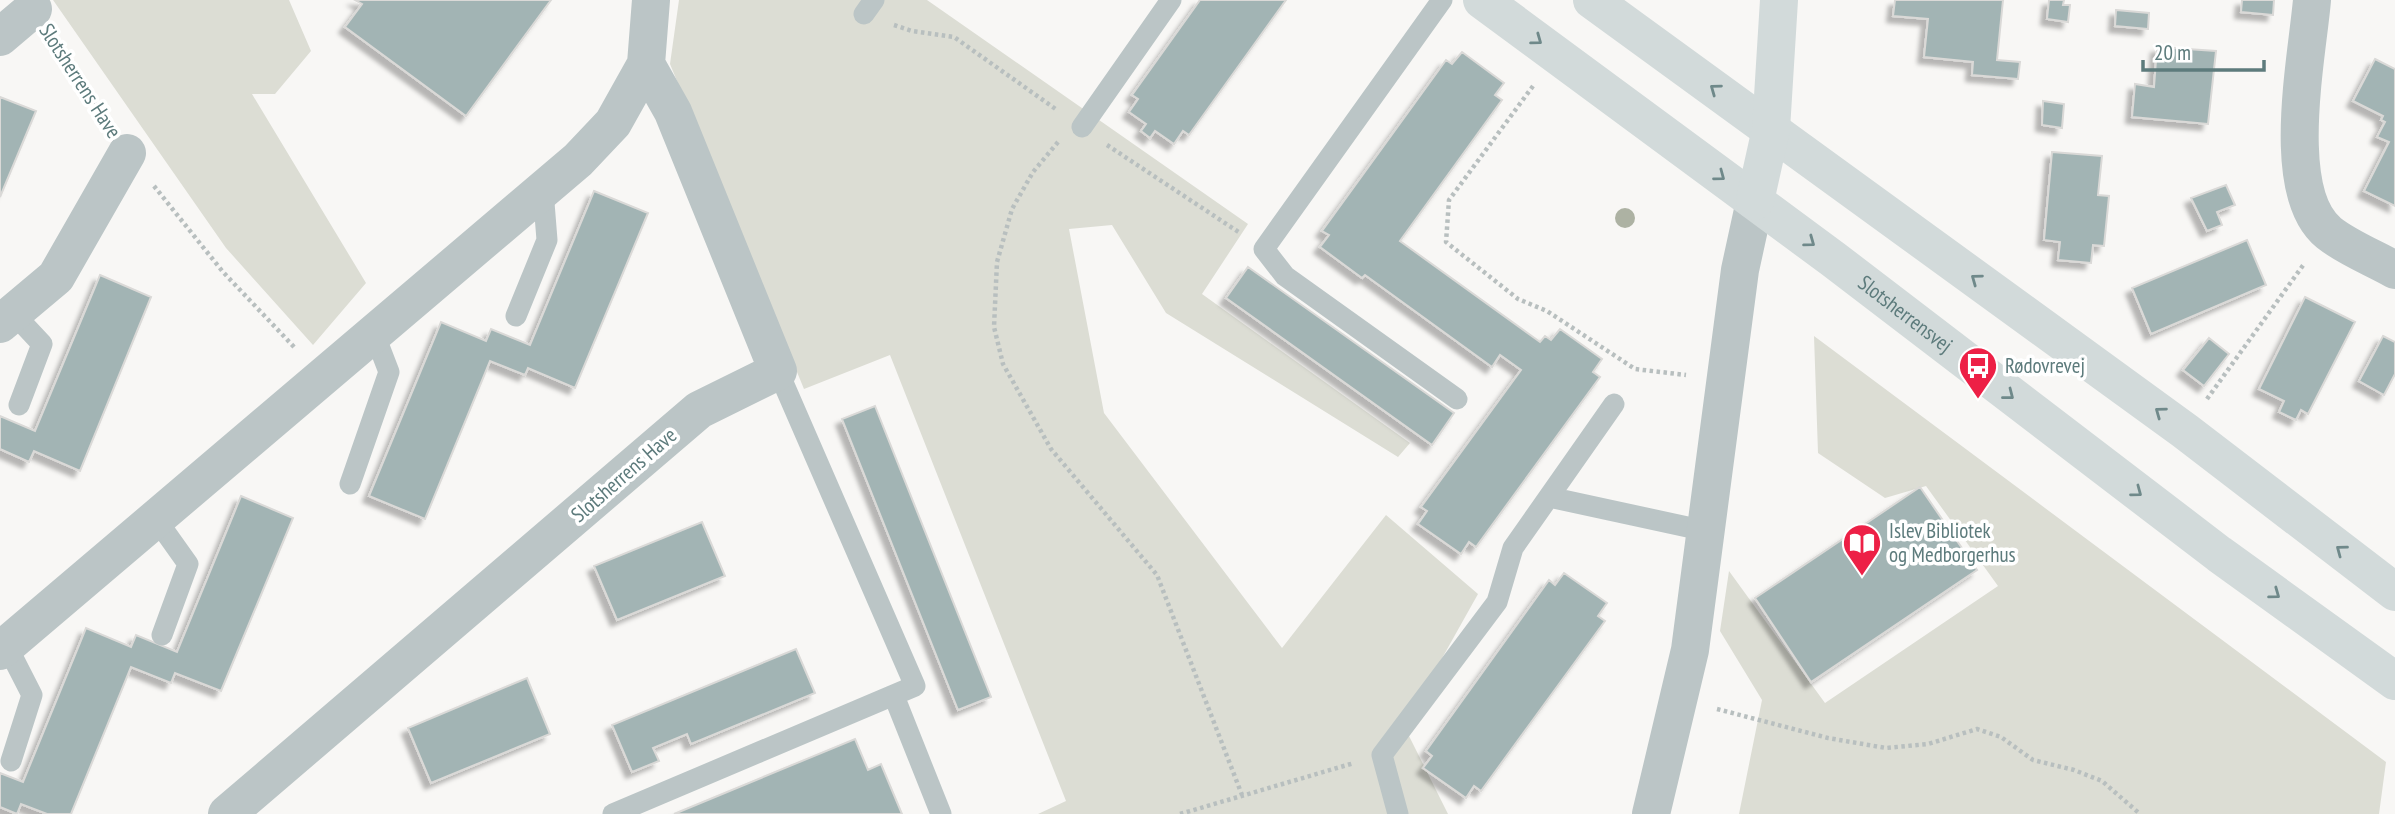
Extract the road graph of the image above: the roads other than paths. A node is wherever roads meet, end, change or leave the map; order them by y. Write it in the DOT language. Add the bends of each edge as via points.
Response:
graph roads {
  1 [pos="651,0"];
  2 [pos="1171,0"];
  3 [pos="1442,0"];
  4 [pos="1482,0"];
  5 [pos="1592,0"];
  6 [pos="1779,0"];
  7 [pos="2312,0"];
  8 [pos="33,9"];
  9 [pos="0,37"];
  10 [pos="646,64"];
  11 [pos="1082,127"];
  12 [pos="1771,129"];
  13 [pos="127,153"];
  14 [pos="543,190"];
  15 [pos="1755,201"];
  16 [pos="2395,270"];
  17 [pos="516,316"];
  18 [pos="6,318"];
  19 [pos="374,333"];
  20 [pos="778,371"];
  21 [pos="1457,399"];
  22 [pos="1614,404"];
  23 [pos="19,405"];
  24 [pos="350,484"];
  25 [pos="1549,497"];
  26 [pos="156,519"];
  27 [pos="1706,531"];
  28 [pos="2395,592"];
  29 [pos="162,635"];
  30 [pos="3,648"];
  31 [pos="2395,681"];
  32 [pos="894,696"];
  33 [pos="11,761"];
  34 [pos="227,814"];
  35 [pos="613,814"];
  36 [pos="942,814"];
  37 [pos="1398,814"];
  38 [pos="1651,814"];
  1 -- 10 [label="street"];
  2 -- 11 [label="lane"];
  3 -- 21 [label="lane" via="1264,249 1285,276"];
  4 -- 15 [label="street, Slotsherrensvej, one-way"];
  12 -- 5 [label="street, one-way"];
  6 -- 12 [label="street"];
  7 -- 16 [label="street" via="2297,152 2304,194 2328,232"];
  8 -- 9 [label="street, Slotsherrens Have"];
  10 -- 14 [label="street" via="612,123"];
  10 -- 20 [label="street" via="673,111"];
  12 -- 15 [label="street"];
  28 -- 12 [label="street, one-way" via="2185,431"];
  13 -- 18 [label="street, Slotsherrens Have" via="56,277"];
  14 -- 17 [label="lane" via="547,240"];
  14 -- 19 [label="street"];
  15 -- 27 [label="street" via="1740,270"];
  15 -- 31 [label="street, Slotsherrensvej, one-way" via="2197,537"];
  18 -- 23 [label="lane" via="42,344"];
  19 -- 24 [label="lane" via="389,372"];
  19 -- 26 [label="street"];
  20 -- 32 [label="lane" via="915,686"];
  20 -- 34 [label="street, Slotsherrens Have" via="699,410"];
  22 -- 25 [label="lane"];
  25 -- 27 [label="lane"];
  25 -- 37 [label="lane" via="1513,548 1497,602 1382,755"];
  26 -- 29 [label="lane" via="188,564"];
  26 -- 30 [label="street"];
  27 -- 38 [label="street" via="1690,650"];
  30 -- 33 [label="lane" via="32,695"];
  32 -- 35 [label="lane"];
  32 -- 36 [label="lane"];
}
